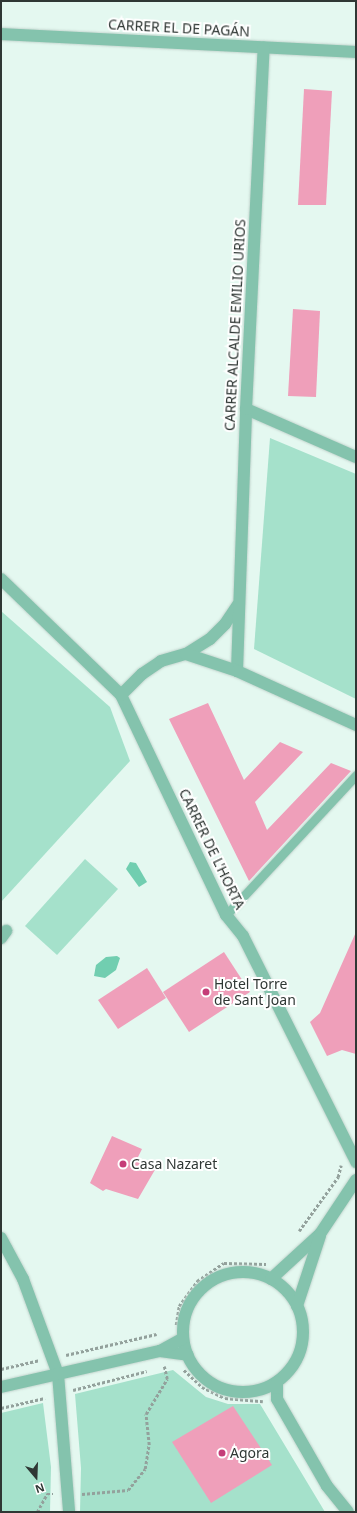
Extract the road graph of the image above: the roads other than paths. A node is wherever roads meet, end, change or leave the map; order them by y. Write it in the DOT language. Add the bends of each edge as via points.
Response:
graph roads {
  1 [pos="1,34"];
  2 [pos="264,47"];
  3 [pos="356,52"];
  4 [pos="246,409"];
  5 [pos="356,457"];
  6 [pos="1,579"];
  7 [pos="238,605"];
  8 [pos="186,654"];
  9 [pos="238,671"];
  10 [pos="121,695"];
  11 [pos="356,725"];
  12 [pos="356,775"];
  13 [pos="226,914"];
  14 [pos="356,1162"];
  15 [pos="356,1180"];
  16 [pos="320,1234"];
  17 [pos="1,1238"];
  18 [pos="271,1279"];
  19 [pos="297,1306"];
  20 [pos="179,1334"];
  21 [pos="160,1351"];
  22 [pos="188,1355"];
  23 [pos="58,1374"];
  24 [pos="277,1382"];
  25 [pos="1,1387"];
  26 [pos="262,1390"];
  27 [pos="277,1398"];
  28 [pos="69,1512"];
  29 [pos="348,1512"];
  1 -- 2 [label="street, CARRER EL DE PAGÁN"];
  2 -- 3 [label="street, CARRER EL DE PAGÁN"];
  2 -- 4 [label="street, CARRER ALCALDE EMILIO URIOS"];
  4 -- 5 [label="street"];
  4 -- 7 [label="street, CARRER ALCALDE EMILIO URIOS"];
  6 -- 10 [label="street, CARRER DE L'HORTA"];
  7 -- 8 [label="street" via="225,624 210,639"];
  7 -- 9 [label="street, CARRER ALCALDE EMILIO URIOS"];
  8 -- 9 [label="street"];
  8 -- 10 [label="street" via="161,661 142,674"];
  9 -- 11 [label="street"];
  10 -- 13 [label="street, CARRER DE L'HORTA"];
  12 -- 13 [label="lane"];
  13 -- 14 [label="street, CARRER DE L'HORTA" via="243,936 344,1143"];
  15 -- 16 [label="street"];
  16 -- 18 [label="street"];
  16 -- 19 [label="street"];
  17 -- 23 [label="street" via="23,1279 48,1338"];
  18 -- 19 [label="street" via="286,1290"];
  18 -- 20 [label="street" via="241,1272 223,1276 207,1284 194,1297"];
  19 -- 24 [label="street" via="303,1323 302,1342 297,1360"];
  20 -- 21 [label="street"];
  20 -- 22 [label="street"];
  21 -- 22 [label="street"];
  21 -- 23 [label="street"];
  22 -- 26 [label="street" via="192,1365 204,1378 219,1387 236,1392"];
  23 -- 25 [label="street"];
  23 -- 28 [label="street" via="62,1494"];
  24 -- 26 [label="street"];
  24 -- 27 [label="street"];
  26 -- 27 [label="street"];
  27 -- 29 [label="street" via="327,1486"];
}
